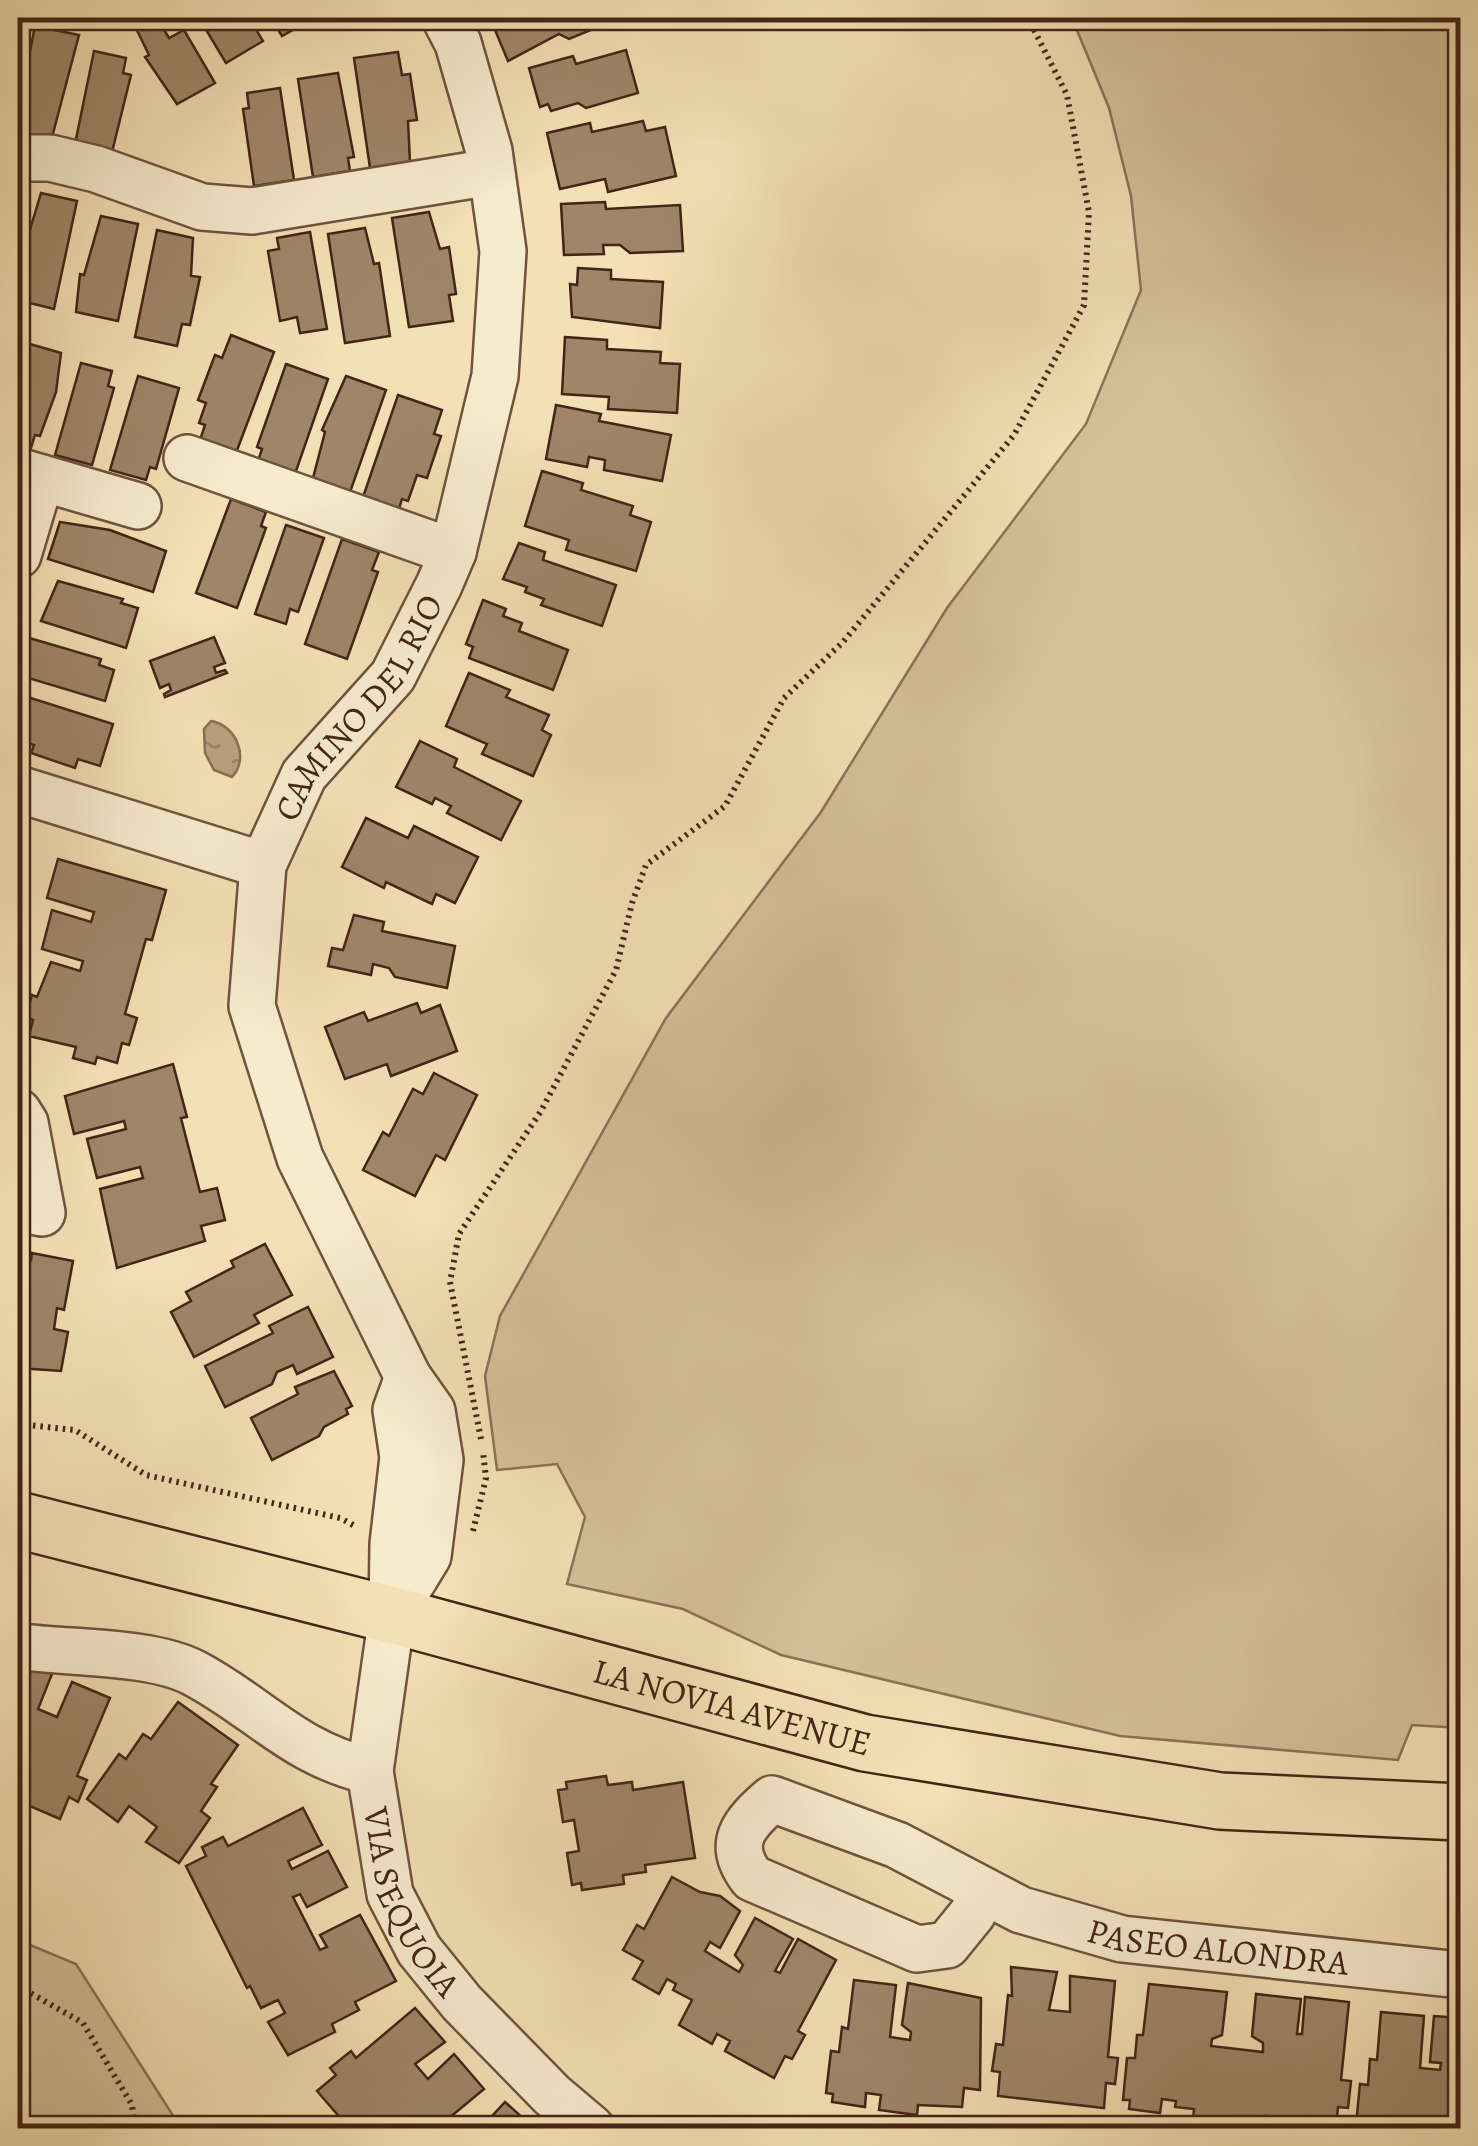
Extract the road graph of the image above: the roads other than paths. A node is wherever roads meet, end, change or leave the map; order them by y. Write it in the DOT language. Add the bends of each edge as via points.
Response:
graph roads {
  1 [pos="446,18"];
  2 [pos="18,158"];
  3 [pos="492,172"];
  4 [pos="187,458"];
  5 [pos="29,474"];
  6 [pos="138,506"];
  7 [pos="453,552"];
  8 [pos="18,555"];
  9 [pos="18,789"];
  10 [pos="263,865"];
  11 [pos="18,1112"];
  12 [pos="18,1208"];
  13 [pos="18,1520"];
  14 [pos="392,1615"];
  15 [pos="33,1648"];
  16 [pos="370,1771"];
  17 [pos="1460,1812"];
  18 [pos="981,1889"];
  19 [pos="1460,1975"];
  20 [pos="592,2128"];
  1 -- 3 [label="street, CAMINO DEL RIO"];
  2 -- 3 [label="street" via="50,158 202,206 252,211"];
  3 -- 7 [label="street, CAMINO DEL RIO" via="503,251 495,376"];
  4 -- 7 [label="street"];
  5 -- 6 [label="street"];
  5 -- 8 [label="street"];
  7 -- 10 [label="street, CAMINO DEL RIO" via="393,676 304,775"];
  9 -- 10 [label="street"];
  10 -- 14 [label="street, CAMINO DEL RIO" via="252,1006 300,1158 408,1377 396,1410 422,1459 410,1550"];
  11 -- 12 [label="street" via="42,1214"];
  13 -- 14 [label="main road, LA NOVIA AVENUE"];
  14 -- 16 [label="street, VIA SEQUOIA"];
  14 -- 17 [label="main road, LA NOVIA AVENUE" via="865,1743 1220,1800"];
  15 -- 16 [label="street" via="192,1671 297,1744"];
  16 -- 20 [label="street, VIA SEQUOIA" via="390,1894 419,1950 462,2003"];
  18 -- 18 [label="street, PASEO ALONDRA" via="897,1845 772,1799 745,1822 738,1841 739,1861 752,1878 916,1948 947,1945"];
  18 -- 19 [label="street, PASEO ALONDRA" via="1021,1910 1122,1939"];
}
